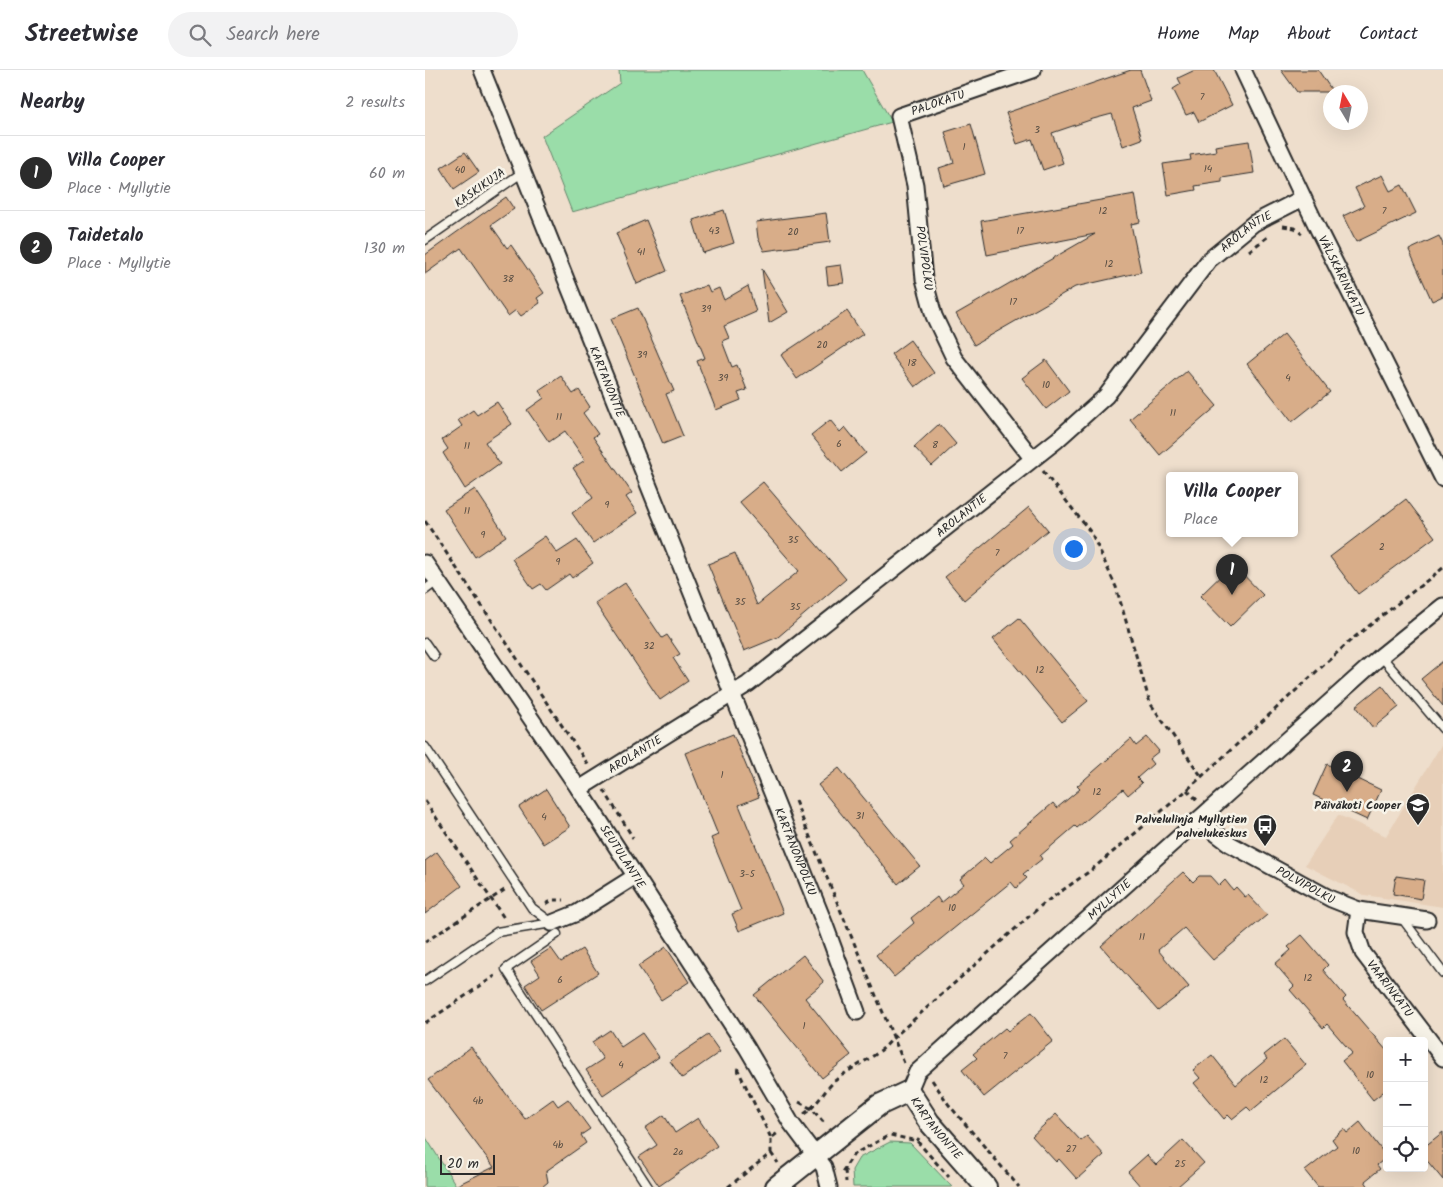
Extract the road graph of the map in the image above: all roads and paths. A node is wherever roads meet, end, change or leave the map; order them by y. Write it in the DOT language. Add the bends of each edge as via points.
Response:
graph roads {
  1 [pos="483,70"];
  2 [pos="1033,70"];
  3 [pos="1243,70"];
  4 [pos="899,116"];
  5 [pos="523,172"];
  6 [pos="1303,198"];
  7 [pos="425,240"];
  8 [pos="1032,458"];
  9 [pos="1443,479"];
  10 [pos="425,563"];
  11 [pos="1443,568"];
  12 [pos="431,586"];
  13 [pos="1443,606"];
  14 [pos="425,643"];
  15 [pos="434,656"];
  16 [pos="1381,656"];
  17 [pos="733,693"];
  18 [pos="1443,729"];
  19 [pos="425,747"];
  20 [pos="1202,777"];
  21 [pos="579,790"];
  22 [pos="1198,820"];
  23 [pos="634,877"];
  24 [pos="515,883"];
  25 [pos="1359,910"];
  26 [pos="1401,916"];
  27 [pos="1427,920"];
  28 [pos="554,928"];
  29 [pos="425,942"];
  30 [pos="506,969"];
  31 [pos="1443,973"];
  32 [pos="425,980"];
  33 [pos="857,1012"];
  34 [pos="425,1023"];
  35 [pos="892,1039"];
  36 [pos="1443,1058"];
  37 [pos="917,1072"];
  38 [pos="909,1091"];
  39 [pos="949,1105"];
  40 [pos="929,1122"];
  41 [pos="791,1124"];
  42 [pos="917,1141"];
  43 [pos="815,1154"];
  44 [pos="952,1180"];
  45 [pos="829,1183"];
  46 [pos="648,1187"];
  47 [pos="728,1187"];
  48 [pos="776,1187"];
  49 [pos="986,1187"];
  50 [pos="1019,1187"];
  1 -- 5 [label="street, KARTANONTIE"];
  2 -- 4 [label="street, PALOKATU"];
  3 -- 6 [label="street, VÄLSKÄRINKATU"];
  4 -- 8 [label="street, POLVIPOLKU" via="915,185 924,279 934,316 954,358"];
  5 -- 7 [label="lane, KASKIKUJA"];
  5 -- 17 [label="street, KARTANONTIE"];
  6 -- 8 [label="street, AROLANTIE" via="1254,223 1209,260 1106,396"];
  6 -- 9 [label="street, VÄLSKÄRINKATU"];
  8 -- 17 [label="street, AROLANTIE"];
  8 -- 20 [label="path" via="1092,534 1116,587 1150,702"];
  10 -- 12 [label="street, SEUTULANTIE"];
  11 -- 20 [label="path" via="1351,640"];
  12 -- 21 [label="street, SEUTULANTIE"];
  13 -- 16 [label="street, MYLLYTIE"];
  14 -- 15 [label="lane"];
  16 -- 18 [label="lane"];
  16 -- 22 [label="street, MYLLYTIE"];
  17 -- 21 [label="street, AROLANTIE"];
  17 -- 33 [label="street, KARTANONPOLKU"];
  19 -- 24 [label="lane"];
  20 -- 35 [label="path" via="1090,871 1043,904"];
  21 -- 23 [label="street, SEUTULANTIE"];
  22 -- 25 [label="street, POLVIPOLKU" via="1230,844 1331,899"];
  22 -- 37 [label="street, MYLLYTIE"];
  23 -- 28 [label="street"];
  23 -- 41 [label="street, SEUTULANTIE" via="747,1048"];
  24 -- 28 [label="lane" via="532,908"];
  24 -- 29 [label="path"];
  25 -- 26 [label="street, POLVIPOLKU"];
  25 -- 36 [label="street, VAARINKATU" via="1356,932 1363,953"];
  26 -- 27 [label="street, POLVIPOLKU"];
  26 -- 31 [label="lane"];
  28 -- 30 [label="lane"];
  28 -- 32 [label="lane" via="497,932"];
  30 -- 34 [label="path"];
  30 -- 46 [label="lane"];
  35 -- 37 [label="path" via="905,1067"];
  35 -- 41 [label="path" via="884,1049 835,1081 812,1109"];
  37 -- 38 [label="street, MYLLYTIE"];
  37 -- 39 [label="path" via="934,1081"];
  38 -- 40 [label="street, KARTANONTIE"];
  38 -- 43 [label="street" via="879,1105"];
  39 -- 40 [label="path"];
  39 -- 50 [label="path"];
  40 -- 42 [label="path"];
  40 -- 49 [label="street, KARTANONTIE"];
  41 -- 43 [label="street, SEUTULANTIE"];
  41 -- 47 [label="path" via="771,1138 771,1153"];
  42 -- 44 [label="path"];
  42 -- 45 [label="path" via="890,1135 854,1154 845,1170"];
  43 -- 45 [label="street, SEUTULANTIE"];
  43 -- 48 [label="street"];
}
